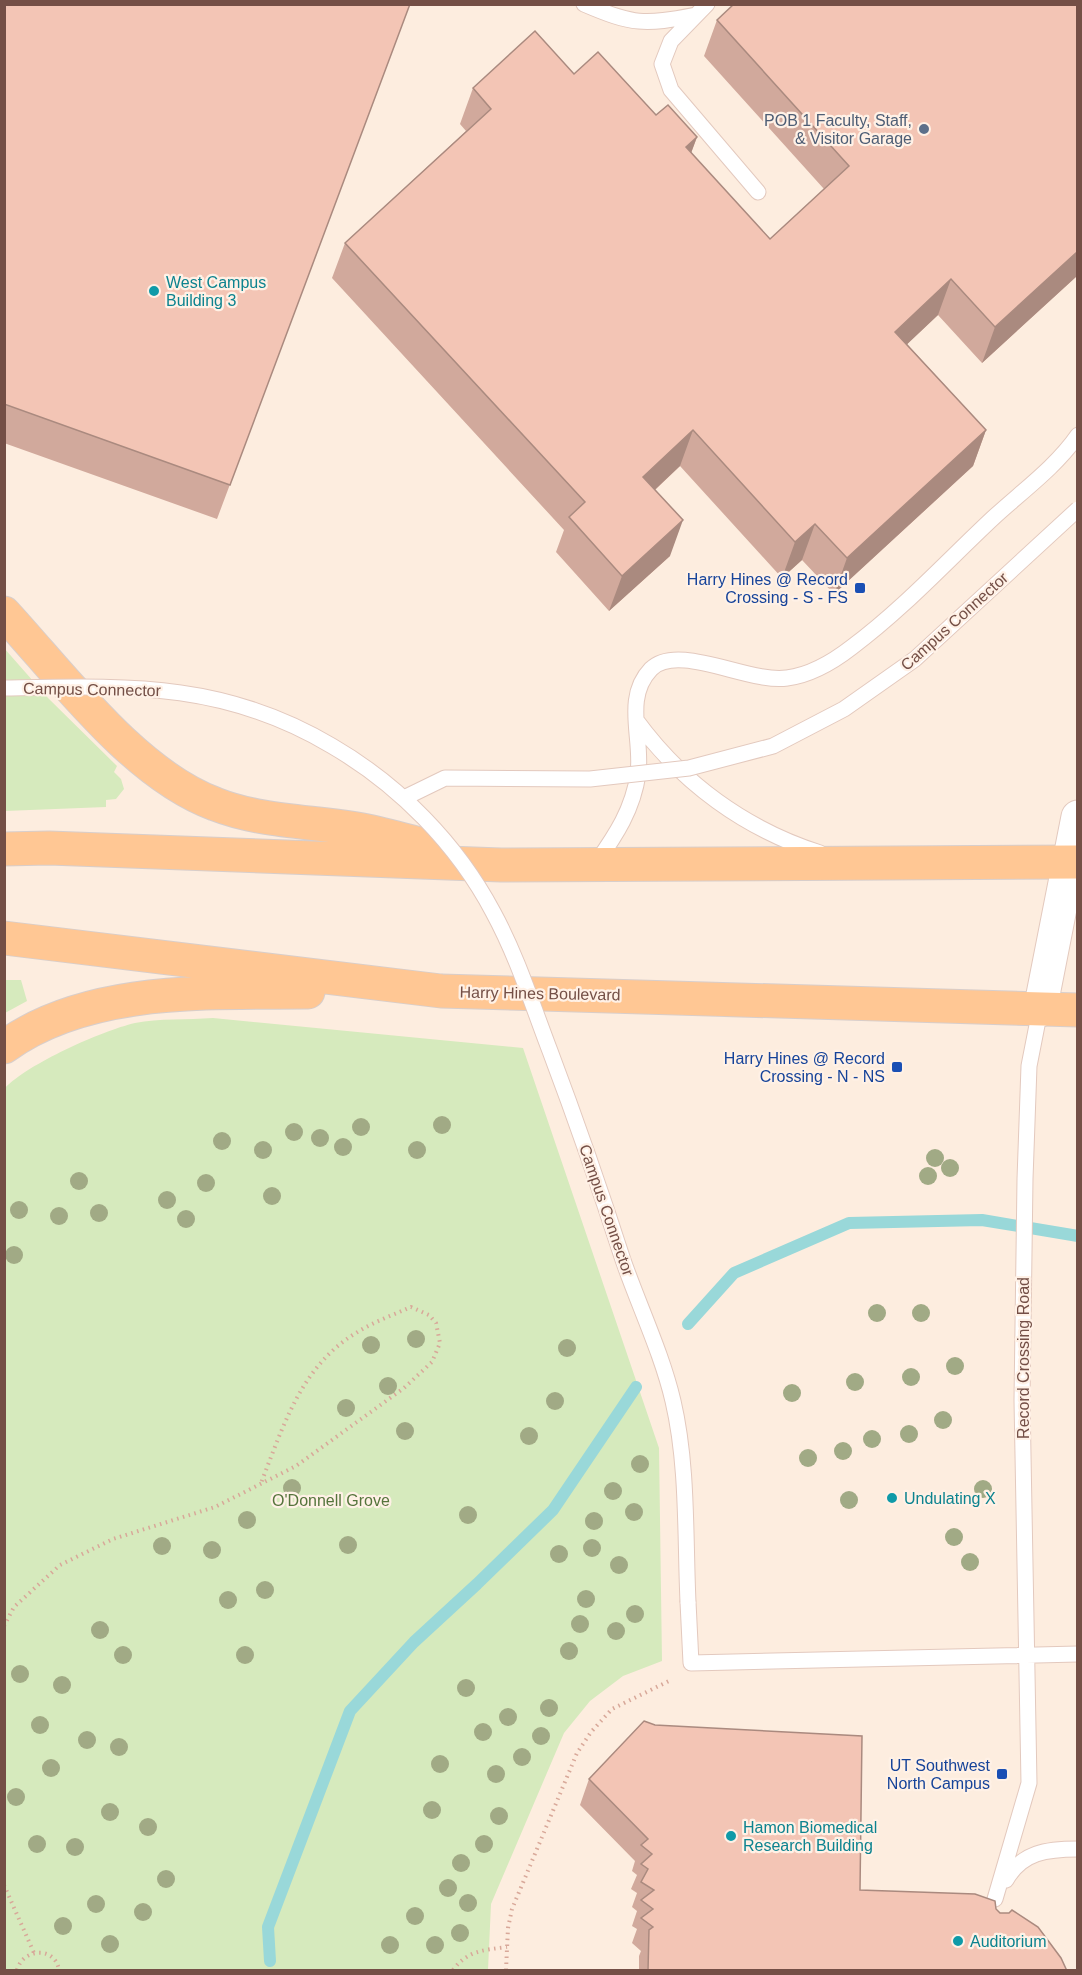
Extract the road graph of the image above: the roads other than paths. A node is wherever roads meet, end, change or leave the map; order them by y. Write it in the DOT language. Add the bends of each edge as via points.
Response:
graph roads {
  1 [pos="584,4"];
  2 [pos="707,4"];
  3 [pos="696,15"];
  4 [pos="758,192"];
  5 [pos="1077,435"];
  6 [pos="1077,509"];
  7 [pos="4,613"];
  8 [pos="4,688"];
  9 [pos="636,720"];
  10 [pos="404,798"];
  11 [pos="1077,817"];
  12 [pos="4,849"];
  13 [pos="1072,862"];
  14 [pos="853,864"];
  15 [pos="501,865"];
  16 [pos="594,865"];
  17 [pos="4,938"];
  18 [pos="441,991"];
  19 [pos="1040,1010"];
  20 [pos="1077,1011"];
  21 [pos="4,1047"];
  22 [pos="1077,1654"];
  23 [pos="1026,1655"];
  24 [pos="1077,1849"];
  25 [pos="996,1899"];
  26 [pos="995,1920"];
  1 -- 3 [label="lane" via="619,19 650,24"];
  2 -- 3 [label="lane"];
  3 -- 4 [label="lane" via="671,41 662,64 671,90"];
  5 -- 9 [label="lane" via="1052,464 900,605 830,662 787,678 745,675 686,660 669,661 653,667 642,680 636,697"];
  6 -- 10 [label="lane, Campus Connector, bridge" via="915,659 844,709 772,746 689,768 590,779 445,778"];
  7 -- 15 [label="main road" via="123,742 185,791 217,805 259,816 367,831"];
  8 -- 10 [label="lane, Campus Connector, bridge" via="132,686 214,698 265,714 331,745"];
  9 -- 14 [label="lane" via="675,768 729,810 806,849"];
  9 -- 16 [label="lane" via="638,772 634,793 620,830"];
  10 -- 23 [label="lane, Campus Connector, bridge" via="460,861 493,911 513,955 596,1172 673,1401 682,1467 691,1663"];
  11 -- 13 [label="street, Record Crossing Road"];
  12 -- 15 [label="main road"];
  13 -- 14 [label="main road"];
  13 -- 19 [label="street, Record Crossing Road"];
  14 -- 16 [label="main road"];
  15 -- 16 [label="main road"];
  17 -- 18 [label="main road, Harry Hines Boulevard"];
  18 -- 19 [label="main road, Harry Hines Boulevard"];
  18 -- 21 [label="main road" via="146,997 55,1020"];
  19 -- 20 [label="main road, Harry Hines Boulevard"];
  19 -- 23 [label="lane, Record Crossing Road" via="1029,1066 1025,1179 1022,1400"];
  22 -- 23 [label="lane"];
  23 -- 25 [label="lane, Record Crossing Road" via="1029,1784"];
  24 -- 25 [label="lane" via="1045,1849 1014,1867"];
  25 -- 26 [label="lane"];
}
